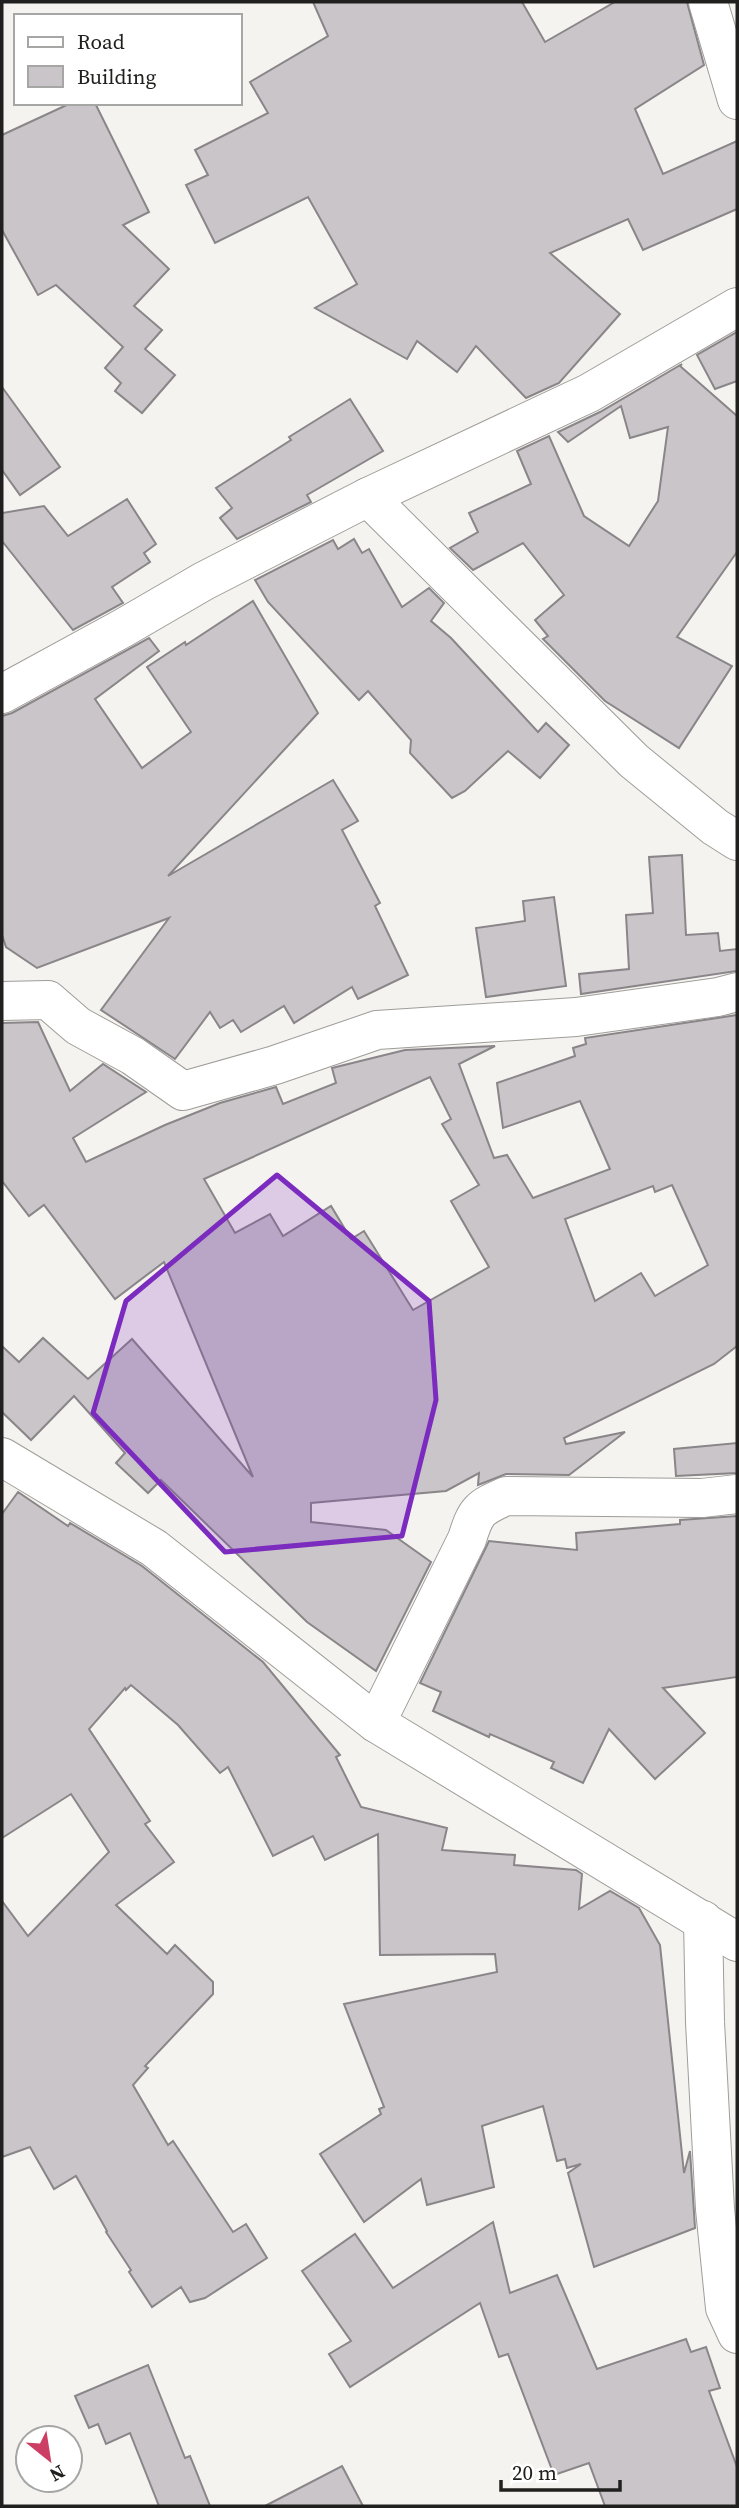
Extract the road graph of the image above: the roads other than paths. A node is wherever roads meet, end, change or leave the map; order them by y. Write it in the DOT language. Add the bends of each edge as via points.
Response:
graph roads {
  1 [pos="708,2"];
  2 [pos="737,100"];
  3 [pos="737,307"];
  4 [pos="368,497"];
  5 [pos="2,694"];
  6 [pos="737,841"];
  7 [pos="737,992"];
  8 [pos="2,1001"];
  9 [pos="2,1457"];
  10 [pos="737,1494"];
  11 [pos="376,1723"];
  12 [pos="703,1920"];
  13 [pos="737,1942"];
  14 [pos="737,2334"];
  1 -- 2 [label="street"];
  3 -- 4 [label="street" via="589,393"];
  4 -- 5 [label="street" via="204,581"];
  4 -- 6 [label="street" via="634,761"];
  7 -- 8 [label="street" via="576,1017 377,1030 183,1091 78,1026 48,1000"];
  9 -- 11 [label="street" via="154,1548"];
  10 -- 11 [label="street" via="702,1498 506,1496 483,1506"];
  11 -- 12 [label="street"];
  12 -- 13 [label="street"];
  12 -- 14 [label="street" via="715,2209 725,2308"];
}
